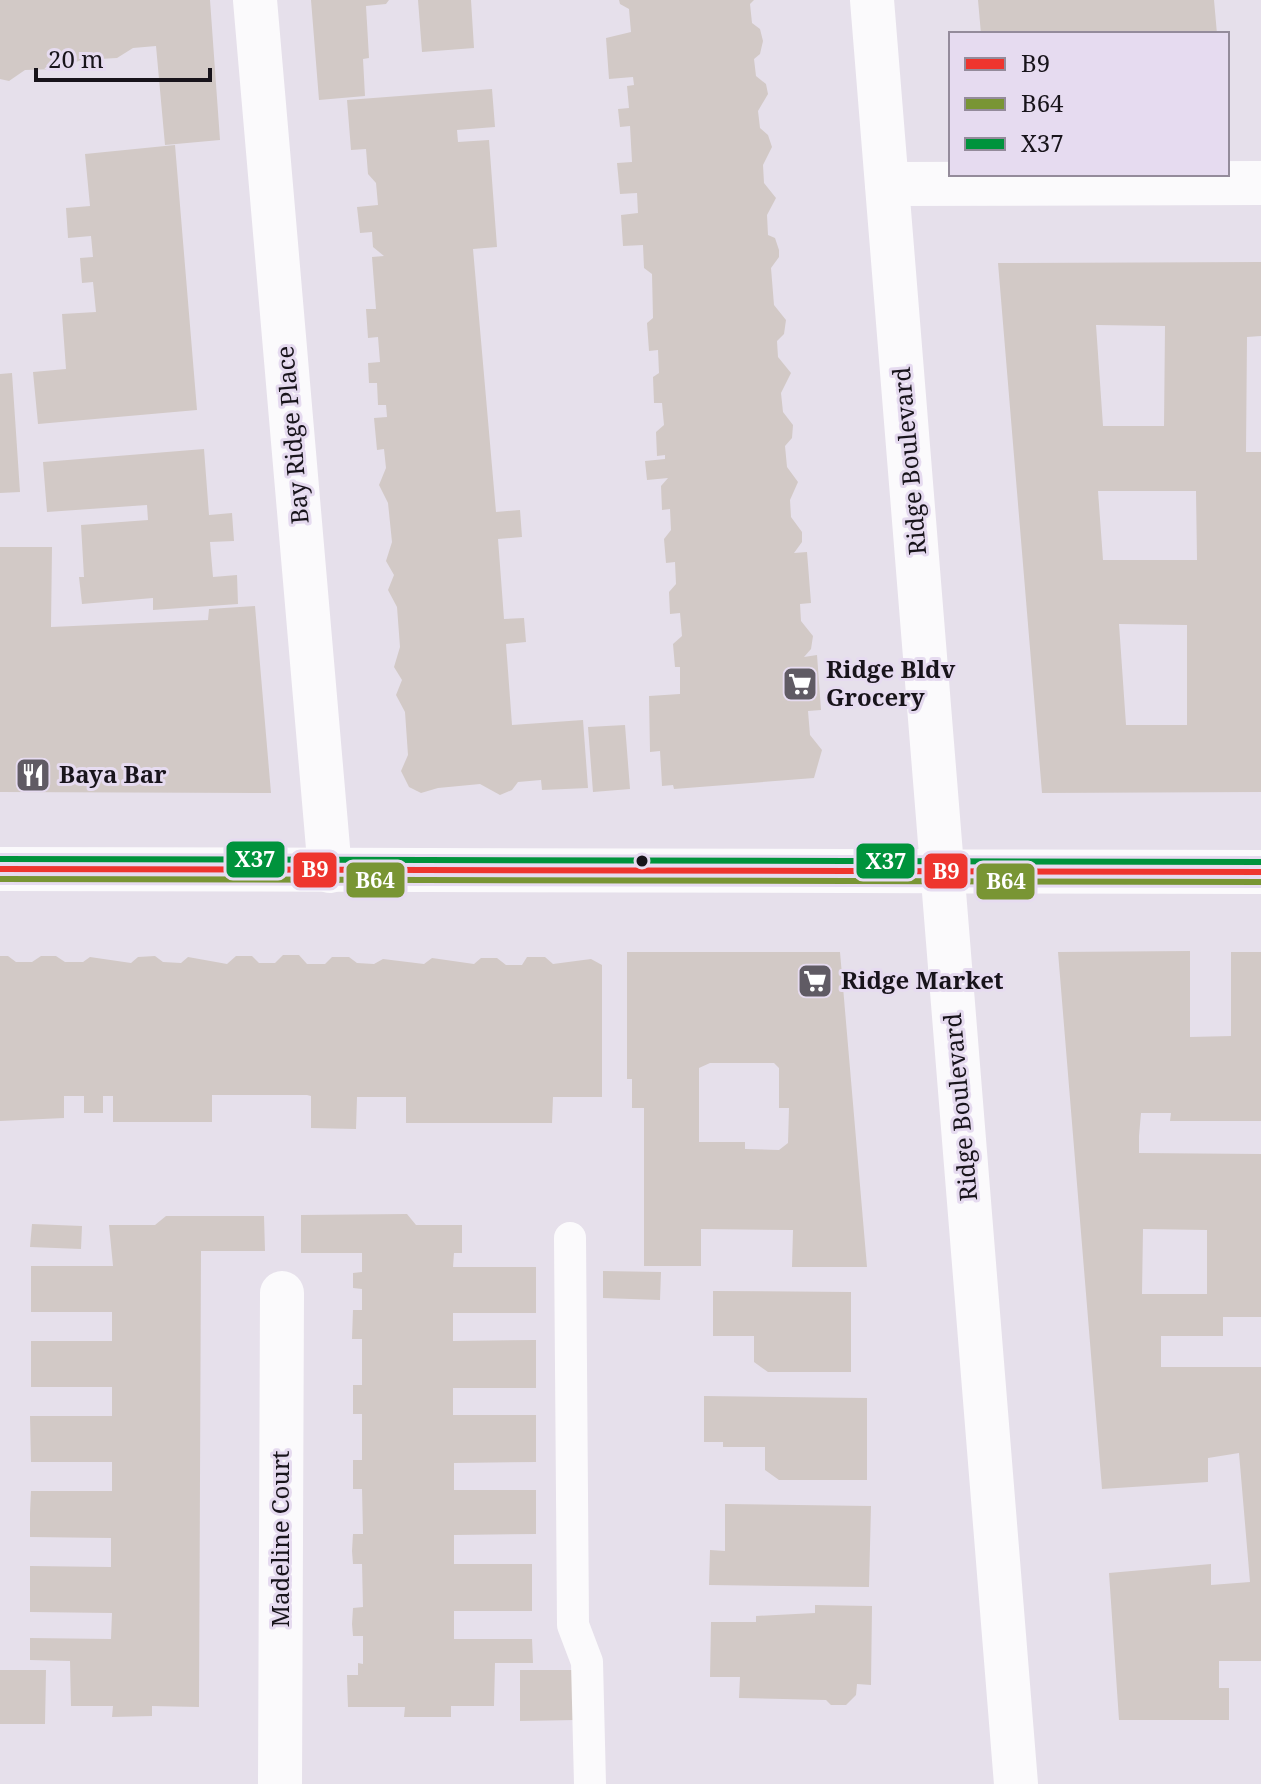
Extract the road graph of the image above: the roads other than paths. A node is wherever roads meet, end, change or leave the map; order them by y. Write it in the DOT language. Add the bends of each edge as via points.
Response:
graph roads {
  1 [pos="255,0"];
  2 [pos="872,0"];
  3 [pos="1261,183"];
  4 [pos="887,184"];
  5 [pos="0,869"];
  6 [pos="330,871"];
  7 [pos="943,871"];
  8 [pos="1261,872"];
  9 [pos="570,1238"];
  10 [pos="282,1293"];
  11 [pos="280,1784"];
  12 [pos="590,1784"];
  13 [pos="1016,1784"];
  1 -- 6 [label="street, Bay Ridge Place"];
  2 -- 4 [label="street, Ridge Boulevard"];
  3 -- 4 [label="street"];
  4 -- 7 [label="street, Ridge Boulevard"];
  5 -- 6 [label="street"];
  6 -- 7 [label="street"];
  7 -- 8 [label="street"];
  7 -- 13 [label="street, Ridge Boulevard"];
  9 -- 12 [label="lane" via="573,1625 587,1662"];
  10 -- 11 [label="street, Madeline Court"];
}
